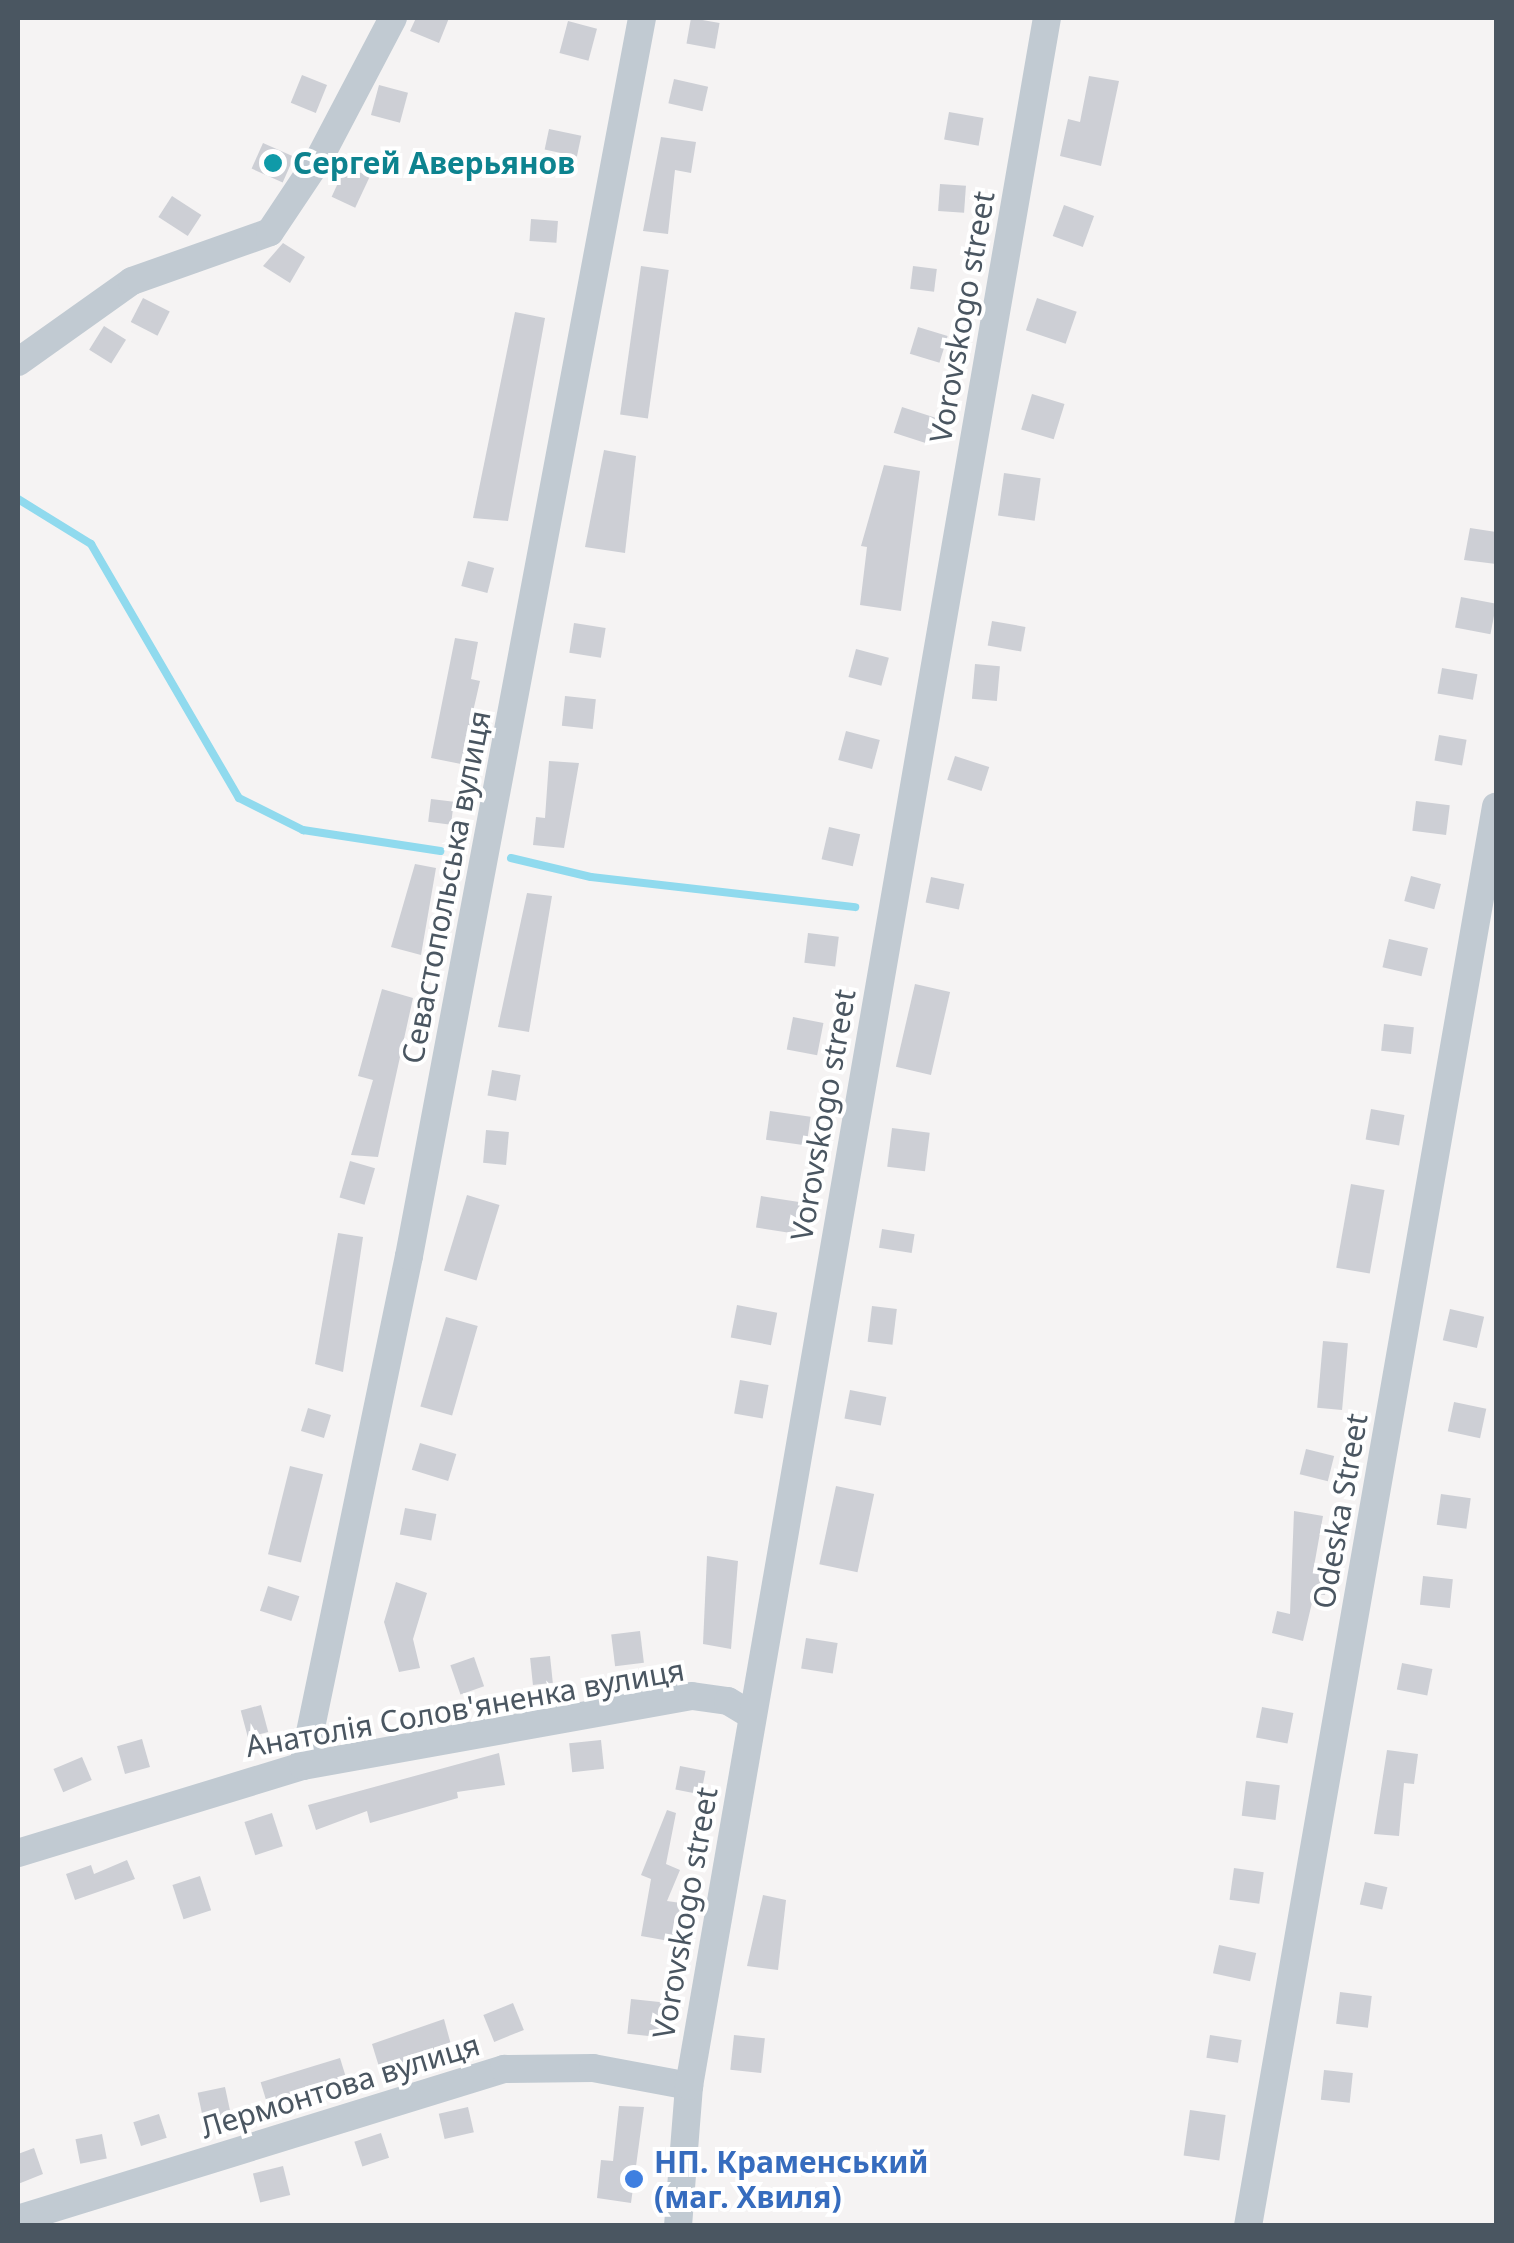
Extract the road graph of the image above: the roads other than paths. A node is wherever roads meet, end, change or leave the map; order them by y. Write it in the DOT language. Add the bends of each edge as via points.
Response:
graph roads {
  1 [pos="393,18"];
  2 [pos="642,18"];
  3 [pos="1047,18"];
  4 [pos="18,362"];
  5 [pos="1496,807"];
  6 [pos="751,1716"];
  7 [pos="303,1766"];
  8 [pos="18,1852"];
  9 [pos="689,2086"];
  10 [pos="18,2220"];
  11 [pos="678,2226"];
  12 [pos="1248,2226"];
  1 -- 4 [label="street" via="320,157 270,232 132,281"];
  2 -- 7 [label="street, Севастопольська вулиця" via="410,1256"];
  3 -- 6 [label="street, Vorovskogo street"];
  5 -- 12 [label="street, Odeska Street"];
  6 -- 7 [label="street, Анатолія Солов'яненка вулиця" via="728,1701 692,1696"];
  6 -- 9 [label="street, Vorovskogo street"];
  7 -- 8 [label="street, Анатолія Солов'яненка вулиця"];
  9 -- 10 [label="street, Лермонтова вулиця" via="592,2068 504,2069"];
  9 -- 11 [label="street, Vorovskogo street"];
}
